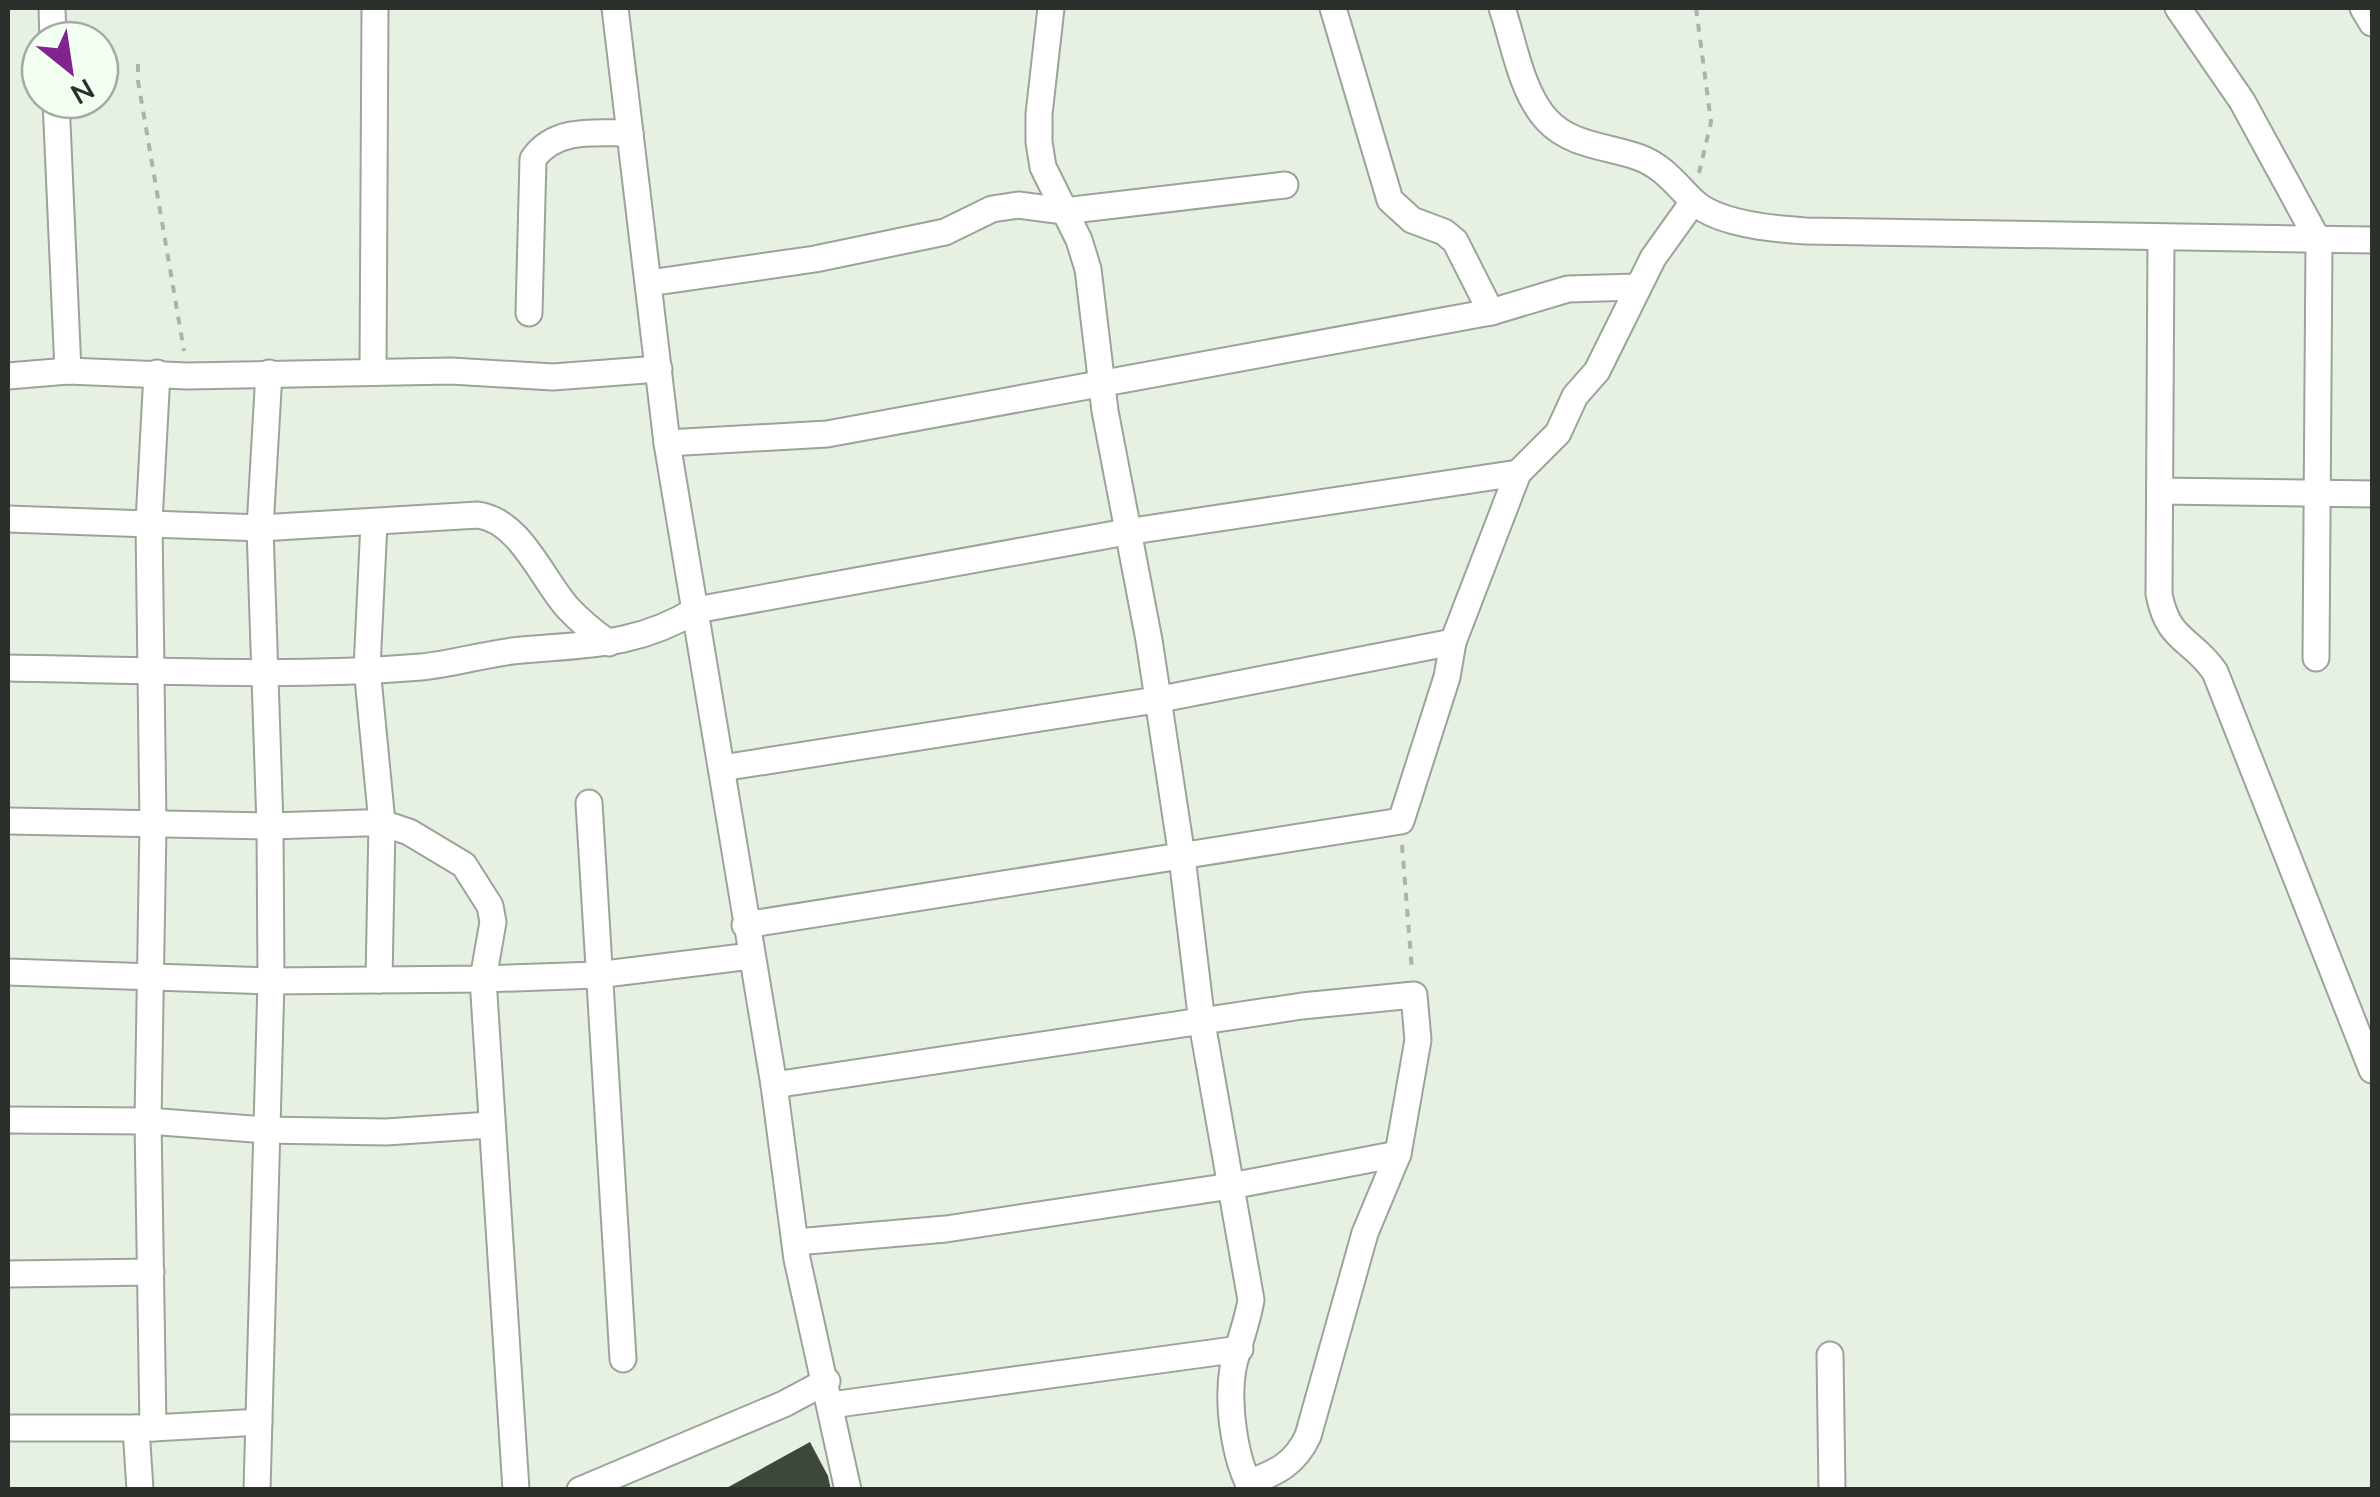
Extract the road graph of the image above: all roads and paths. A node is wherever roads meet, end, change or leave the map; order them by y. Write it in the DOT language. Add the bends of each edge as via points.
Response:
graph roads {
  1 [pos="375,8"];
  2 [pos="614,8"];
  3 [pos="1051,8"];
  4 [pos="1333,8"];
  5 [pos="1502,8"];
  6 [pos="1696,8"];
  7 [pos="2178,8"];
  8 [pos="2363,8"];
  9 [pos="2372,23"];
  10 [pos="138,64"];
  11 [pos="57,120"];
  12 [pos="630,132"];
  13 [pos="1285,185"];
  14 [pos="1693,202"];
  15 [pos="1064,211"];
  16 [pos="2161,238"];
  17 [pos="2372,240"];
  18 [pos="2319,242"];
  19 [pos="649,283"];
  20 [pos="1637,287"];
  21 [pos="1491,312"];
  22 [pos="529,313"];
  23 [pos="660,368"];
  24 [pos="68,372"];
  25 [pos="157,372"];
  26 [pos="373,372"];
  27 [pos="269,373"];
  28 [pos="8,376"];
  29 [pos="188,376"];
  30 [pos="1102,385"];
  31 [pos="667,443"];
  32 [pos="1518,473"];
  33 [pos="2160,490"];
  34 [pos="2372,494"];
  35 [pos="2315,495"];
  36 [pos="8,519"];
  37 [pos="149,522"];
  38 [pos="374,523"];
  39 [pos="260,528"];
  40 [pos="1126,532"];
  41 [pos="696,610"];
  42 [pos="609,642"];
  43 [pos="1453,642"];
  44 [pos="2316,658"];
  45 [pos="8,668"];
  46 [pos="367,668"];
  47 [pos="151,670"];
  48 [pos="265,672"];
  49 [pos="1156,700"];
  50 [pos="722,768"];
  51 [pos="589,804"];
  52 [pos="1400,820"];
  53 [pos="8,821"];
  54 [pos="382,823"];
  55 [pos="153,825"];
  56 [pos="270,826"];
  57 [pos="1182,856"];
  58 [pos="745,926"];
  59 [pos="751,956"];
  60 [pos="8,972"];
  61 [pos="597,976"];
  62 [pos="151,978"];
  63 [pos="482,979"];
  64 [pos="379,980"];
  65 [pos="270,981"];
  66 [pos="1414,995"];
  67 [pos="1202,1023"];
  68 [pos="2372,1070"];
  69 [pos="774,1085"];
  70 [pos="8,1120"];
  71 [pos="148,1121"];
  72 [pos="490,1125"];
  73 [pos="265,1130"];
  74 [pos="1398,1154"];
  75 [pos="1231,1186"];
  76 [pos="796,1242"];
  77 [pos="151,1272"];
  78 [pos="8,1274"];
  79 [pos="1240,1349"];
  80 [pos="1830,1355"];
  81 [pos="623,1358"];
  82 [pos="829,1393"];
  83 [pos="258,1422"];
  84 [pos="8,1428"];
  85 [pos="145,1428"];
  86 [pos="1250,1486"];
  87 [pos="140,1490"];
  88 [pos="257,1490"];
  89 [pos="516,1490"];
  90 [pos="580,1490"];
  91 [pos="848,1490"];
  92 [pos="1832,1490"];
  1 -- 26 [label="street"];
  2 -- 12 [label="street"];
  3 -- 15 [label="street" via="1038,142"];
  4 -- 21 [label="street" via="1390,200 1412,220 1456,241"];
  5 -- 14 [label="street" via="1530,94 1549,123 1574,139 1657,166"];
  6 -- 14 [label="path" via="1710,122"];
  7 -- 18 [label="street" via="2242,100"];
  8 -- 9 [label="street"];
  10 -- 29 [label="path"];
  11 -- 24 [label="street"];
  12 -- 19 [label="street"];
  12 -- 22 [label="street" via="561,136 542,144 533,159"];
  13 -- 15 [label="street"];
  14 -- 16 [label="street" via="1765,229"];
  14 -- 20 [label="street"];
  15 -- 19 [label="street" via="992,209 945,232"];
  15 -- 30 [label="street" via="1088,269"];
  16 -- 18 [label="street"];
  16 -- 33 [label="street"];
  17 -- 18 [label="street"];
  18 -- 35 [label="street"];
  19 -- 23 [label="street"];
  20 -- 21 [label="street" via="1568,289"];
  20 -- 32 [label="street" via="1558,432"];
  21 -- 30 [label="street"];
  23 -- 26 [label="street" via="554,377"];
  23 -- 31 [label="street"];
  24 -- 25 [label="street"];
  24 -- 28 [label="street"];
  25 -- 29 [label="street"];
  25 -- 37 [label="street"];
  26 -- 27 [label="street"];
  27 -- 29 [label="street"];
  27 -- 39 [label="street"];
  30 -- 31 [label="street" via="826,434"];
  30 -- 40 [label="street"];
  31 -- 41 [label="street"];
  32 -- 40 [label="street"];
  32 -- 43 [label="street"];
  33 -- 35 [label="street"];
  33 -- 68 [label="street" via="2163,614 2220,682"];
  34 -- 35 [label="street"];
  35 -- 44 [label="street"];
  36 -- 37 [label="street"];
  37 -- 39 [label="street"];
  37 -- 47 [label="street"];
  38 -- 39 [label="street"];
  38 -- 42 [label="street" via="495,517 565,605"];
  38 -- 46 [label="street"];
  39 -- 48 [label="street"];
  40 -- 41 [label="street"];
  40 -- 49 [label="street"];
  41 -- 42 [label="street" via="650,633"];
  41 -- 50 [label="street"];
  42 -- 46 [label="street" via="424,667"];
  43 -- 49 [label="street"];
  43 -- 52 [label="street"];
  45 -- 47 [label="street"];
  46 -- 48 [label="street"];
  46 -- 54 [label="street"];
  47 -- 48 [label="street"];
  47 -- 55 [label="street"];
  48 -- 56 [label="street"];
  49 -- 50 [label="street"];
  49 -- 57 [label="street"];
  50 -- 58 [label="street"];
  51 -- 61 [label="street"];
  52 -- 57 [label="street"];
  52 -- 66 [label="path"];
  53 -- 55 [label="street"];
  54 -- 56 [label="street"];
  54 -- 63 [label="street" via="464,865 474,879 493,922"];
  54 -- 64 [label="street"];
  55 -- 56 [label="street"];
  55 -- 62 [label="street"];
  56 -- 65 [label="street"];
  57 -- 58 [label="street"];
  57 -- 67 [label="street"];
  58 -- 59 [label="street"];
  59 -- 61 [label="street"];
  59 -- 69 [label="street"];
  60 -- 62 [label="street"];
  61 -- 63 [label="street"];
  61 -- 81 [label="street"];
  62 -- 65 [label="street"];
  62 -- 71 [label="street"];
  63 -- 64 [label="street"];
  63 -- 72 [label="street"];
  64 -- 65 [label="street"];
  65 -- 73 [label="street"];
  66 -- 67 [label="street"];
  66 -- 74 [label="street" via="1418,1040"];
  67 -- 69 [label="street"];
  67 -- 75 [label="street"];
  69 -- 76 [label="street"];
  70 -- 71 [label="street"];
  71 -- 73 [label="street"];
  71 -- 77 [label="street"];
  72 -- 73 [label="street"];
  72 -- 89 [label="street"];
  73 -- 83 [label="street"];
  74 -- 75 [label="street"];
  74 -- 86 [label="street" via="1365,1233 1300,1454"];
  75 -- 76 [label="street" via="946,1230"];
  75 -- 79 [label="street" via="1250,1300"];
  76 -- 82 [label="street"];
  77 -- 78 [label="street"];
  77 -- 85 [label="street"];
  79 -- 82 [label="street"];
  79 -- 86 [label="street" via="1233,1369 1234,1443"];
  80 -- 92 [label="street"];
  82 -- 90 [label="street" via="768,1411"];
  82 -- 91 [label="street"];
  83 -- 85 [label="street"];
  83 -- 88 [label="street"];
  84 -- 85 [label="street"];
  85 -- 87 [label="street"];
}
